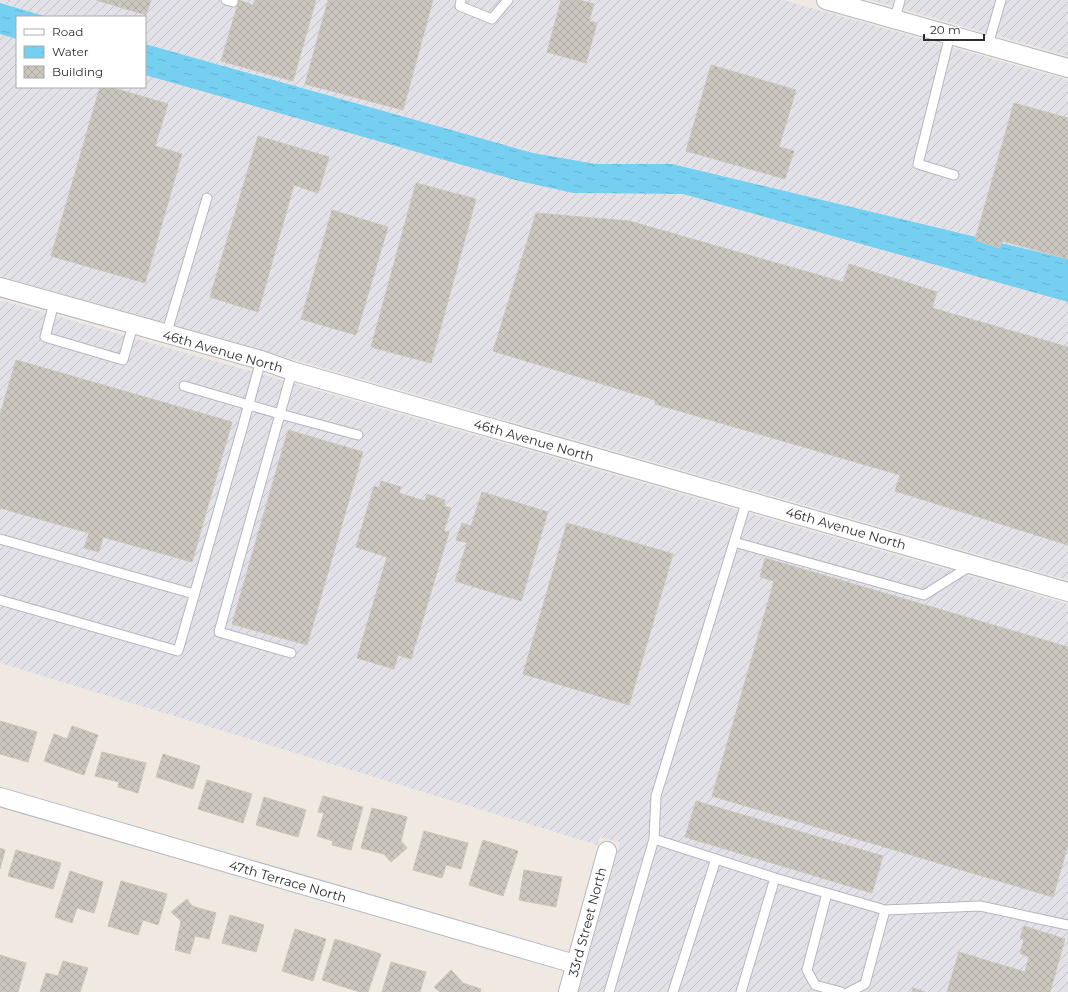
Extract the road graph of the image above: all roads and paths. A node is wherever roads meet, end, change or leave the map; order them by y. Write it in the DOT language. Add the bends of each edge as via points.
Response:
graph roads {
  1 [pos="226,0"];
  2 [pos="233,0"];
  3 [pos="461,0"];
  4 [pos="508,0"];
  5 [pos="826,0"];
  6 [pos="900,0"];
  7 [pos="1001,0"];
  8 [pos="895,19"];
  9 [pos="950,35"];
  10 [pos="988,46"];
  11 [pos="1068,68"];
  12 [pos="954,175"];
  13 [pos="207,198"];
  14 [pos="0,287"];
  15 [pos="54,303"];
  16 [pos="133,325"];
  17 [pos="166,335"];
  18 [pos="261,360"];
  19 [pos="292,370"];
  20 [pos="184,386"];
  21 [pos="249,404"];
  22 [pos="280,414"];
  23 [pos="358,435"];
  24 [pos="747,500"];
  25 [pos="0,539"];
  26 [pos="734,542"];
  27 [pos="974,565"];
  28 [pos="1068,592"];
  29 [pos="194,594"];
  30 [pos="0,600"];
  31 [pos="290,653"];
  32 [pos="0,797"];
  33 [pos="654,839"];
  34 [pos="607,851"];
  35 [pos="716,859"];
  36 [pos="775,878"];
  37 [pos="828,893"];
  38 [pos="885,910"];
  39 [pos="1068,925"];
  40 [pos="575,964"];
  41 [pos="568,992"];
  42 [pos="609,992"];
  43 [pos="673,992"];
  44 [pos="741,992"];
  45 [pos="841,992"];
  46 [pos="849,992"];
  1 -- 2 [label="lane"];
  3 -- 4 [label="lane" via="460,6 492,19"];
  5 -- 8 [label="street"];
  6 -- 8 [label="lane"];
  7 -- 10 [label="lane"];
  8 -- 9 [label="street"];
  9 -- 10 [label="street"];
  9 -- 12 [label="lane" via="918,164"];
  10 -- 11 [label="street"];
  13 -- 17 [label="lane"];
  14 -- 15 [label="street, 46th Avenue North"];
  15 -- 16 [label="street, 46th Avenue North"];
  15 -- 16 [label="lane" via="45,337 123,360"];
  16 -- 17 [label="street, 46th Avenue North"];
  17 -- 18 [label="street, 46th Avenue North"];
  18 -- 19 [label="street, 46th Avenue North"];
  18 -- 21 [label="lane"];
  19 -- 22 [label="lane"];
  19 -- 24 [label="street, 46th Avenue North"];
  20 -- 21 [label="lane"];
  21 -- 22 [label="lane"];
  21 -- 29 [label="lane"];
  22 -- 23 [label="lane"];
  22 -- 31 [label="lane" via="219,632"];
  24 -- 26 [label="lane"];
  24 -- 27 [label="street, 46th Avenue North"];
  25 -- 29 [label="lane"];
  26 -- 27 [label="lane" via="924,595"];
  26 -- 33 [label="lane" via="656,796"];
  27 -- 28 [label="street, 46th Avenue North"];
  29 -- 30 [label="lane" via="178,650"];
  32 -- 40 [label="street, 47th Terrace North"];
  33 -- 35 [label="lane"];
  33 -- 42 [label="lane"];
  34 -- 40 [label="street, 33rd Street North"];
  35 -- 36 [label="lane"];
  35 -- 43 [label="lane"];
  36 -- 37 [label="lane"];
  36 -- 44 [label="lane"];
  37 -- 38 [label="lane"];
  37 -- 45 [label="lane" via="807,970 815,985"];
  38 -- 39 [label="lane" via="980,906"];
  38 -- 46 [label="lane" via="865,984"];
  40 -- 41 [label="street, 33rd Street North"];
}
